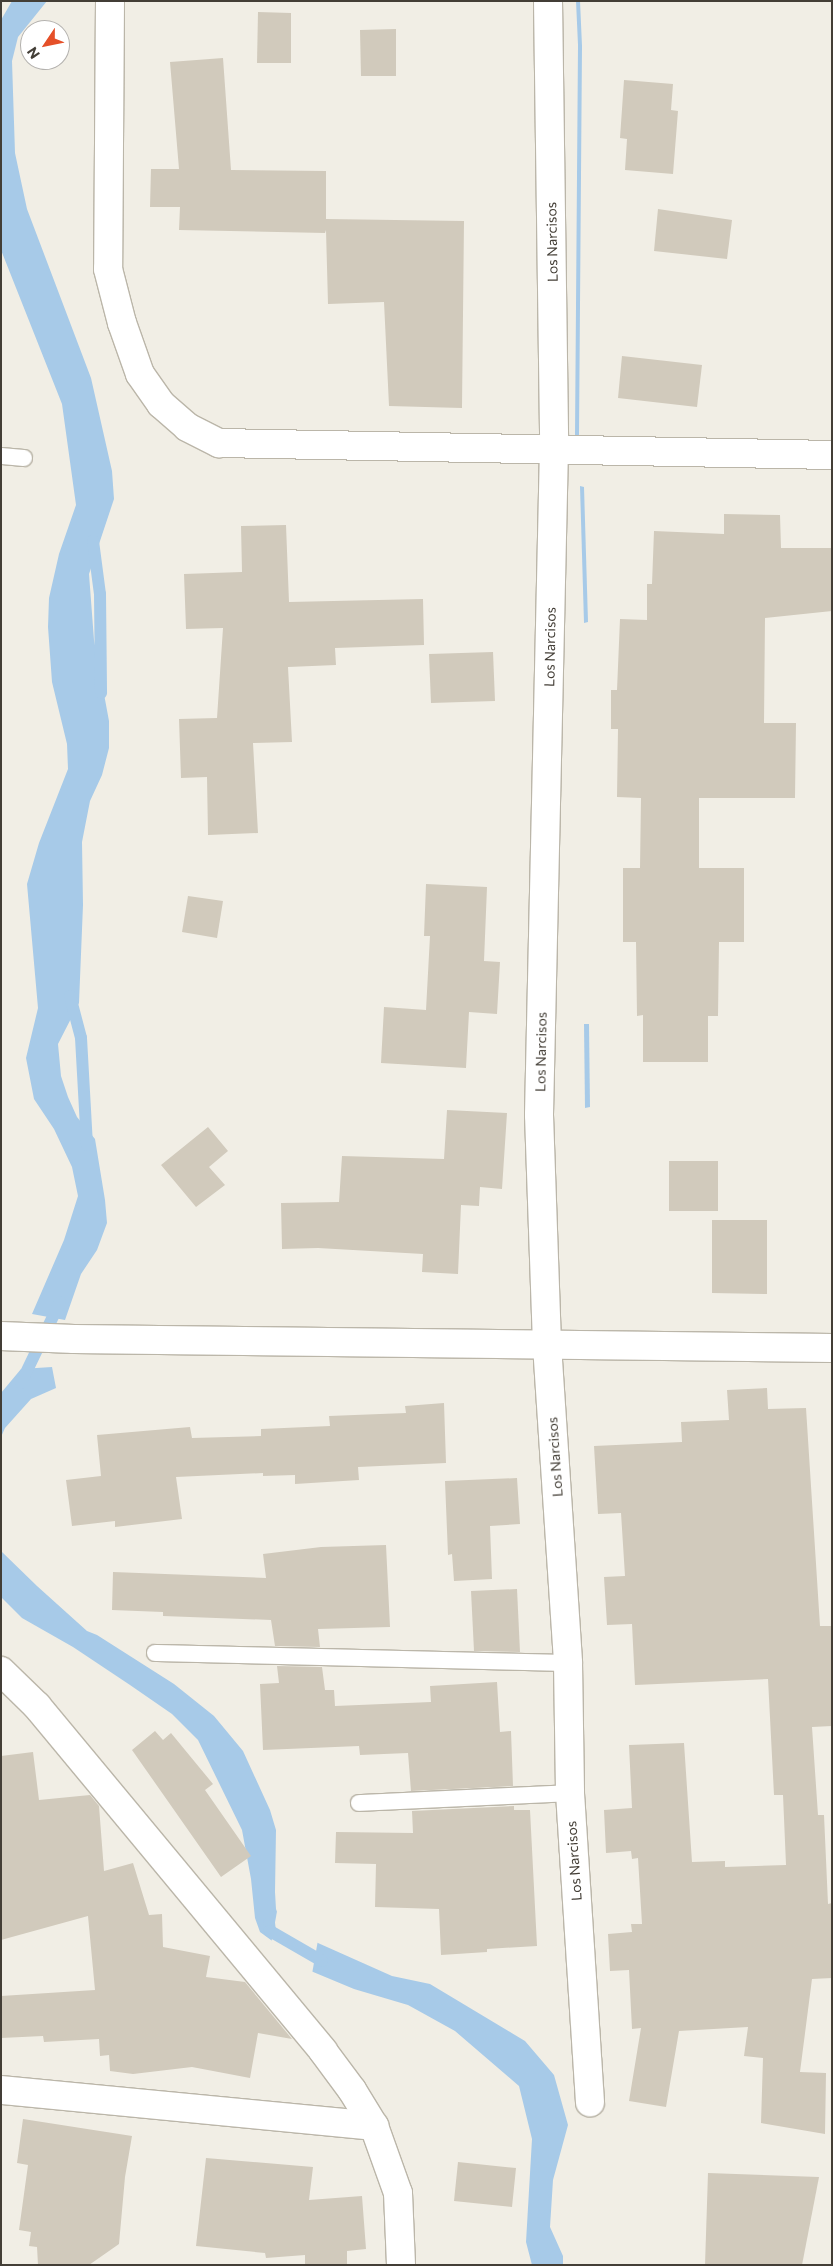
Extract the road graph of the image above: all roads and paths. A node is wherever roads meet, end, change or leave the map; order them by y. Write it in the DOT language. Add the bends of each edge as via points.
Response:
graph roads {
  1 [pos="110,1"];
  2 [pos="548,1"];
  3 [pos="554,448"];
  4 [pos="832,455"];
  5 [pos="1,456"];
  6 [pos="24,458"];
  7 [pos="12,1337"];
  8 [pos="547,1345"];
  9 [pos="832,1348"];
  10 [pos="155,1653"];
  11 [pos="568,1663"];
  12 [pos="1,1671"];
  13 [pos="570,1793"];
  14 [pos="359,1803"];
  15 [pos="1,2090"];
  16 [pos="590,2102"];
  17 [pos="374,2126"];
  18 [pos="401,2265"];
  1 -- 3 [label="street" via="108,269 140,374 161,404 187,427 219,443"];
  2 -- 3 [label="street, Los Narcisos"];
  3 -- 4 [label="street"];
  3 -- 8 [label="street, Los Narcisos" via="539,1115"];
  5 -- 6 [label="lane"];
  7 -- 8 [label="street"];
  8 -- 9 [label="street"];
  8 -- 11 [label="street, Los Narcisos"];
  10 -- 11 [label="lane"];
  11 -- 13 [label="street, Los Narcisos"];
  12 -- 17 [label="street" via="37,1706 323,2051"];
  13 -- 14 [label="lane"];
  13 -- 16 [label="street, Los Narcisos"];
  15 -- 17 [label="street"];
  17 -- 18 [label="street" via="398,2193"];
}
